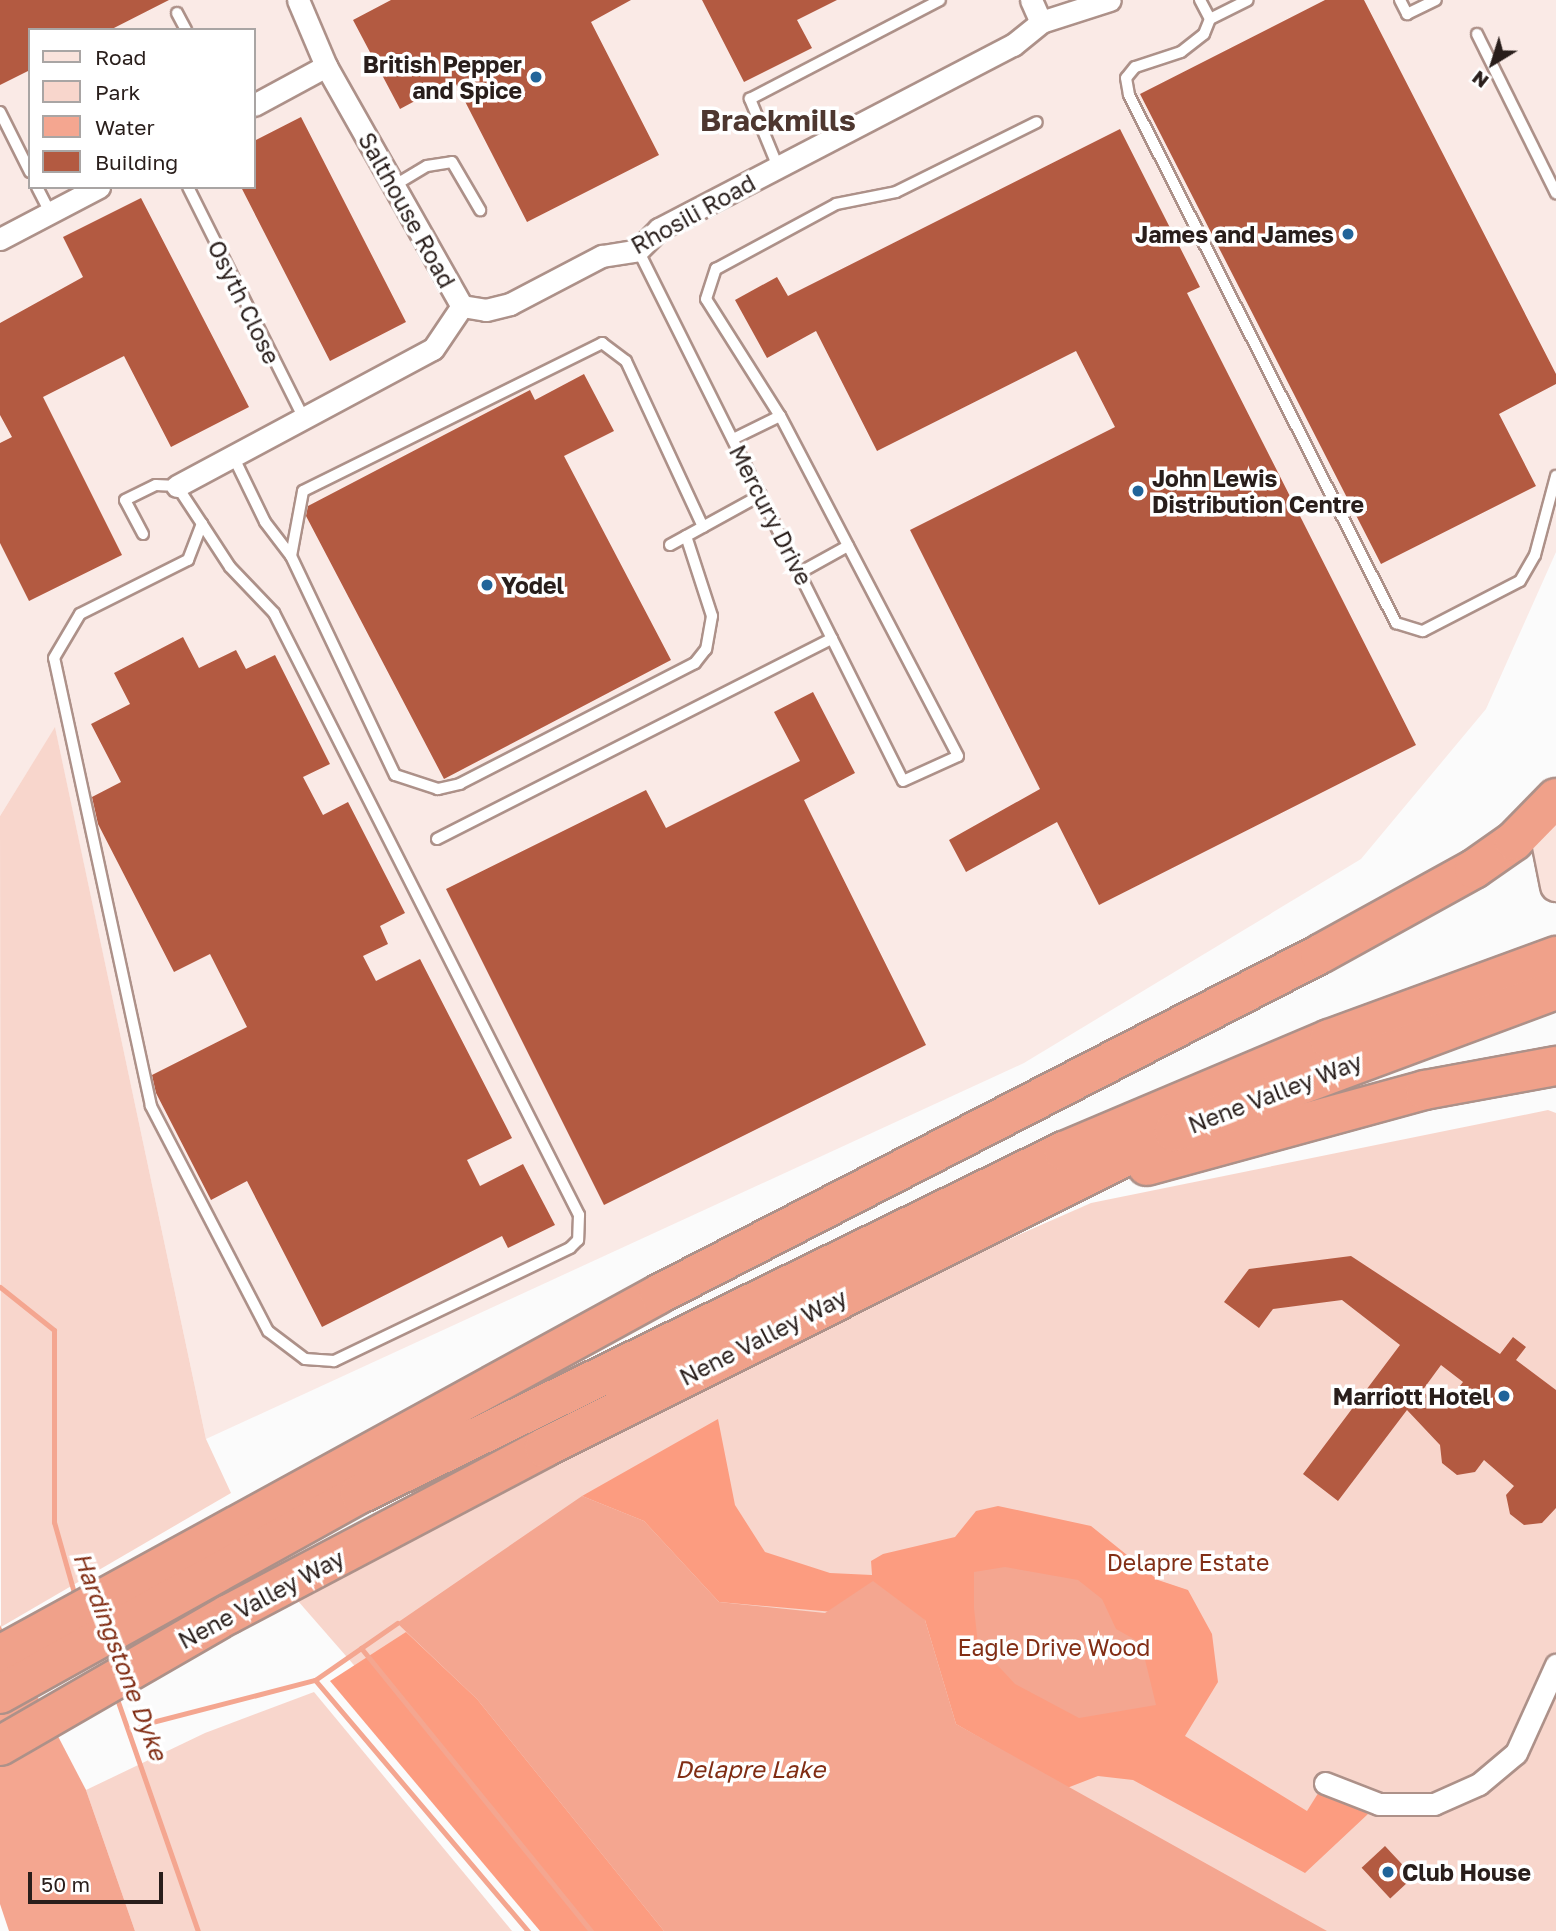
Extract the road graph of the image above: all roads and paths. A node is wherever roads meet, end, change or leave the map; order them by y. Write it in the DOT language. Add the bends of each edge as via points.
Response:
graph roads {
  1 [pos="298,0"];
  2 [pos="940,0"];
  3 [pos="1031,0"];
  4 [pos="1110,0"];
  5 [pos="1200,0"];
  6 [pos="1248,0"];
  7 [pos="1400,0"];
  8 [pos="1436,0"];
  9 [pos="177,13"];
  10 [pos="1210,19"];
  11 [pos="1041,22"];
  12 [pos="185,28"];
  13 [pos="1477,34"];
  14 [pos="326,66"];
  15 [pos="256,104"];
  16 [pos="0,112"];
  17 [pos="1037,122"];
  18 [pos="778,167"];
  19 [pos="28,168"];
  20 [pos="394,185"];
  21 [pos="38,189"];
  22 [pos="95,189"];
  23 [pos="189,189"];
  24 [pos="1556,193"];
  25 [pos="480,211"];
  26 [pos="50,213"];
  27 [pos="0,239"];
  28 [pos="638,250"];
  29 [pos="462,306"];
  30 [pos="302,415"];
  31 [pos="779,416"];
  32 [pos="733,439"];
  33 [pos="233,456"];
  34 [pos="1556,477"];
  35 [pos="177,486"];
  36 [pos="761,495"];
  37 [pos="202,524"];
  38 [pos="703,527"];
  39 [pos="143,534"];
  40 [pos="686,536"];
  41 [pos="670,545"];
  42 [pos="848,546"];
  43 [pos="291,556"];
  44 [pos="799,573"];
  45 [pos="832,639"];
  46 [pos="1556,798"];
  47 [pos="1556,804"];
  48 [pos="437,839"];
  49 [pos="1556,886"];
  50 [pos="1556,956"];
  51 [pos="1556,990"];
  52 [pos="1329,1039"];
  53 [pos="1556,1066"];
  54 [pos="1066,1188"];
  55 [pos="496,1382"];
  56 [pos="202,1559"];
  57 [pos="0,1655"];
  58 [pos="1556,1665"];
  59 [pos="0,1693"];
  60 [pos="0,1746"];
  61 [pos="1325,1783"];
  1 -- 14 [label="street, Salthouse Road"];
  2 -- 18 [label="lane" via="750,99"];
  3 -- 11 [label="street"];
  4 -- 11 [label="street, Rhosili Road"];
  5 -- 10 [label="lane"];
  6 -- 10 [label="lane"];
  7 -- 8 [label="lane" via="1407,14"];
  9 -- 12 [label="lane"];
  10 -- 34 [label="lane" via="1191,46 1129,72 1129,95 1391,618 1404,629 1423,631 1520,581 1535,555"];
  11 -- 18 [label="street, Rhosili Road" via="1013,45"];
  13 -- 24 [label="lane"];
  14 -- 15 [label="street"];
  14 -- 20 [label="street, Salthouse Road"];
  16 -- 19 [label="lane"];
  17 -- 31 [label="lane" via="896,192 836,204 716,270 706,299"];
  18 -- 28 [label="street, Rhosili Road" via="659,229"];
  20 -- 25 [label="lane" via="427,166 452,163"];
  20 -- 29 [label="street, Salthouse Road"];
  21 -- 26 [label="lane"];
  22 -- 26 [label="street"];
  23 -- 30 [label="lane, Osyth Close"];
  26 -- 27 [label="street"];
  28 -- 29 [label="street, Rhosili Road" via="602,256 510,304 486,310"];
  28 -- 32 [label="lane, Mercury Drive"];
  29 -- 30 [label="street" via="433,349"];
  30 -- 33 [label="street"];
  31 -- 32 [label="lane"];
  31 -- 42 [label="lane"];
  32 -- 36 [label="lane, Mercury Drive"];
  33 -- 35 [label="street"];
  33 -- 43 [label="lane" via="265,522"];
  35 -- 37 [label="lane"];
  35 -- 39 [label="lane" via="156,485 125,500"];
  36 -- 38 [label="lane"];
  36 -- 44 [label="lane, Mercury Drive"];
  37 -- 37 [label="lane" via="230,568 274,614 579,1215 578,1240 570,1248 334,1361 305,1359 268,1331 151,1106 54,658 80,614 188,560"];
  38 -- 40 [label="lane"];
  38 -- 43 [label="lane" via="626,361 602,343 303,491"];
  40 -- 41 [label="lane"];
  40 -- 43 [label="lane" via="712,615 706,649 695,663 460,785 438,789 395,775"];
  42 -- 44 [label="lane"];
  42 -- 45 [label="lane, Mercury Drive" via="958,756 903,781"];
  44 -- 45 [label="lane, Mercury Drive"];
  45 -- 48 [label="lane"];
  46 -- 55 [label="highway" via="1514,841 1474,869 1320,954"];
  47 -- 49 [label="street" via="1547,841"];
  50 -- 52 [label="highway, Nene Valley Way"];
  51 -- 54 [label="highway, Nene Valley Way" via="1331,1069 1174,1132"];
  52 -- 55 [label="highway" via="1213,1068 1113,1108"];
  52 -- 56 [label="highway, Nene Valley Way" via="1040,1163 512,1418"];
  53 -- 54 [label="highway" via="1425,1090"];
  54 -- 60 [label="highway, Nene Valley Way" via="556,1442 229,1614"];
  55 -- 56 [label="highway"];
  56 -- 57 [label="highway"];
  56 -- 59 [label="highway, Nene Valley Way"];
  58 -- 61 [label="street" via="1516,1753 1479,1784 1434,1804 1379,1804"];
}
